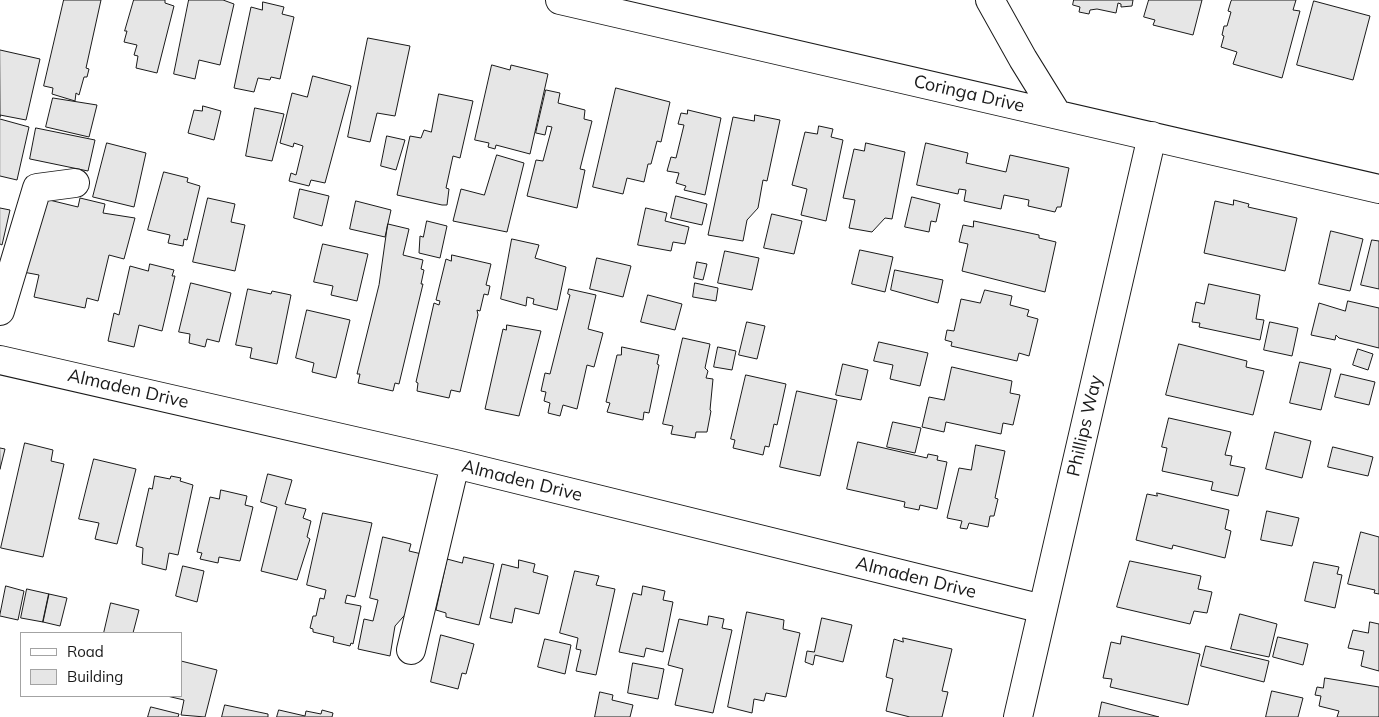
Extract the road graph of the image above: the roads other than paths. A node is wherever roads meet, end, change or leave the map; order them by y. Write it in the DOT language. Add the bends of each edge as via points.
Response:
graph roads {
  1 [pos="560,0"];
  2 [pos="990,0"];
  3 [pos="1057,114"];
  4 [pos="1152,136"];
  5 [pos="75,184"];
  6 [pos="1379,189"];
  7 [pos="0,311"];
  8 [pos="0,360"];
  9 [pos="455,464"];
  10 [pos="1043,609"];
  11 [pos="411,650"];
  12 [pos="1018,717"];
  1 -- 3 [label="street, Coringa Drive"];
  2 -- 3 [label="street"];
  3 -- 4 [label="street, Coringa Drive"];
  4 -- 6 [label="street, Coringa Drive"];
  4 -- 10 [label="street, Phillips Way"];
  5 -- 7 [label="street" via="37,188"];
  8 -- 9 [label="street, Almaden Drive"];
  9 -- 10 [label="street, Almaden Drive"];
  9 -- 11 [label="street"];
  10 -- 12 [label="street, Phillips Way"];
}
